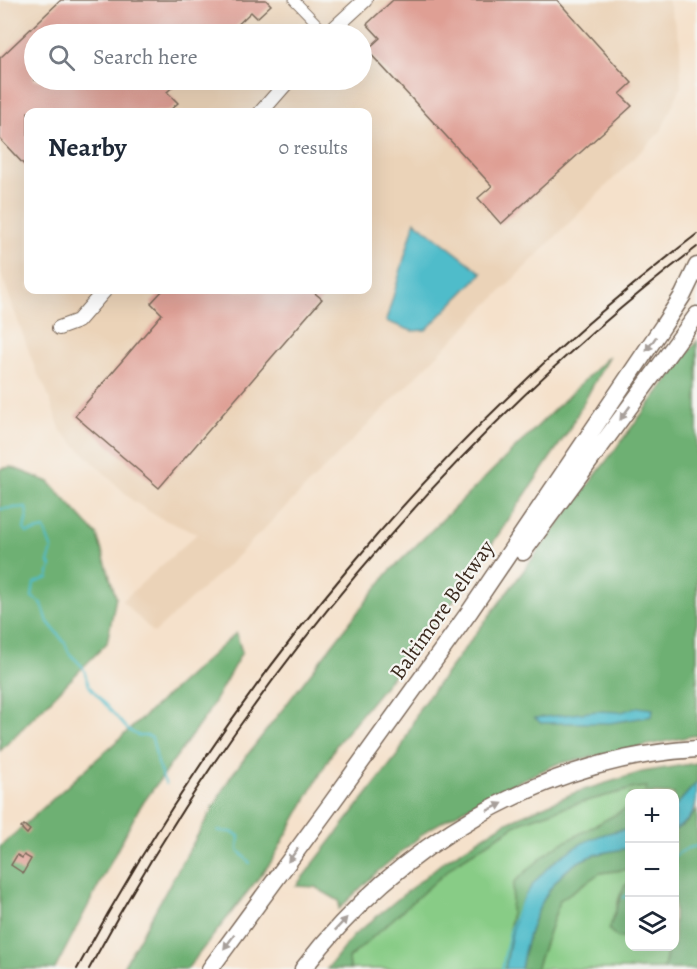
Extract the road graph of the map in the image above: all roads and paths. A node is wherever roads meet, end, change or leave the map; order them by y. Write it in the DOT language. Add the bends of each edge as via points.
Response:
graph roads {
  1 [pos="294,0"];
  2 [pos="365,0"];
  3 [pos="317,24"];
  4 [pos="338,24"];
  5 [pos="280,90"];
  6 [pos="264,108"];
  7 [pos="697,266"];
  8 [pos="102,294"];
  9 [pos="697,315"];
  10 [pos="59,328"];
  11 [pos="697,749"];
  12 [pos="328,808"];
  13 [pos="210,969"];
  14 [pos="303,969"];
  1 -- 3 [label="street"];
  2 -- 4 [label="street"];
  5 -- 6 [label="street"];
  7 -- 12 [label="highway, Baltimore Beltway, one-way" via="683,295 470,611"];
  8 -- 10 [label="street" via="78,321"];
  9 -- 12 [label="highway, one-way"];
  14 -- 11 [label="highway, one-way" via="336,929 390,876 481,813 567,776 631,759"];
  12 -- 13 [label="highway, Baltimore Beltway, one-way"];
}
